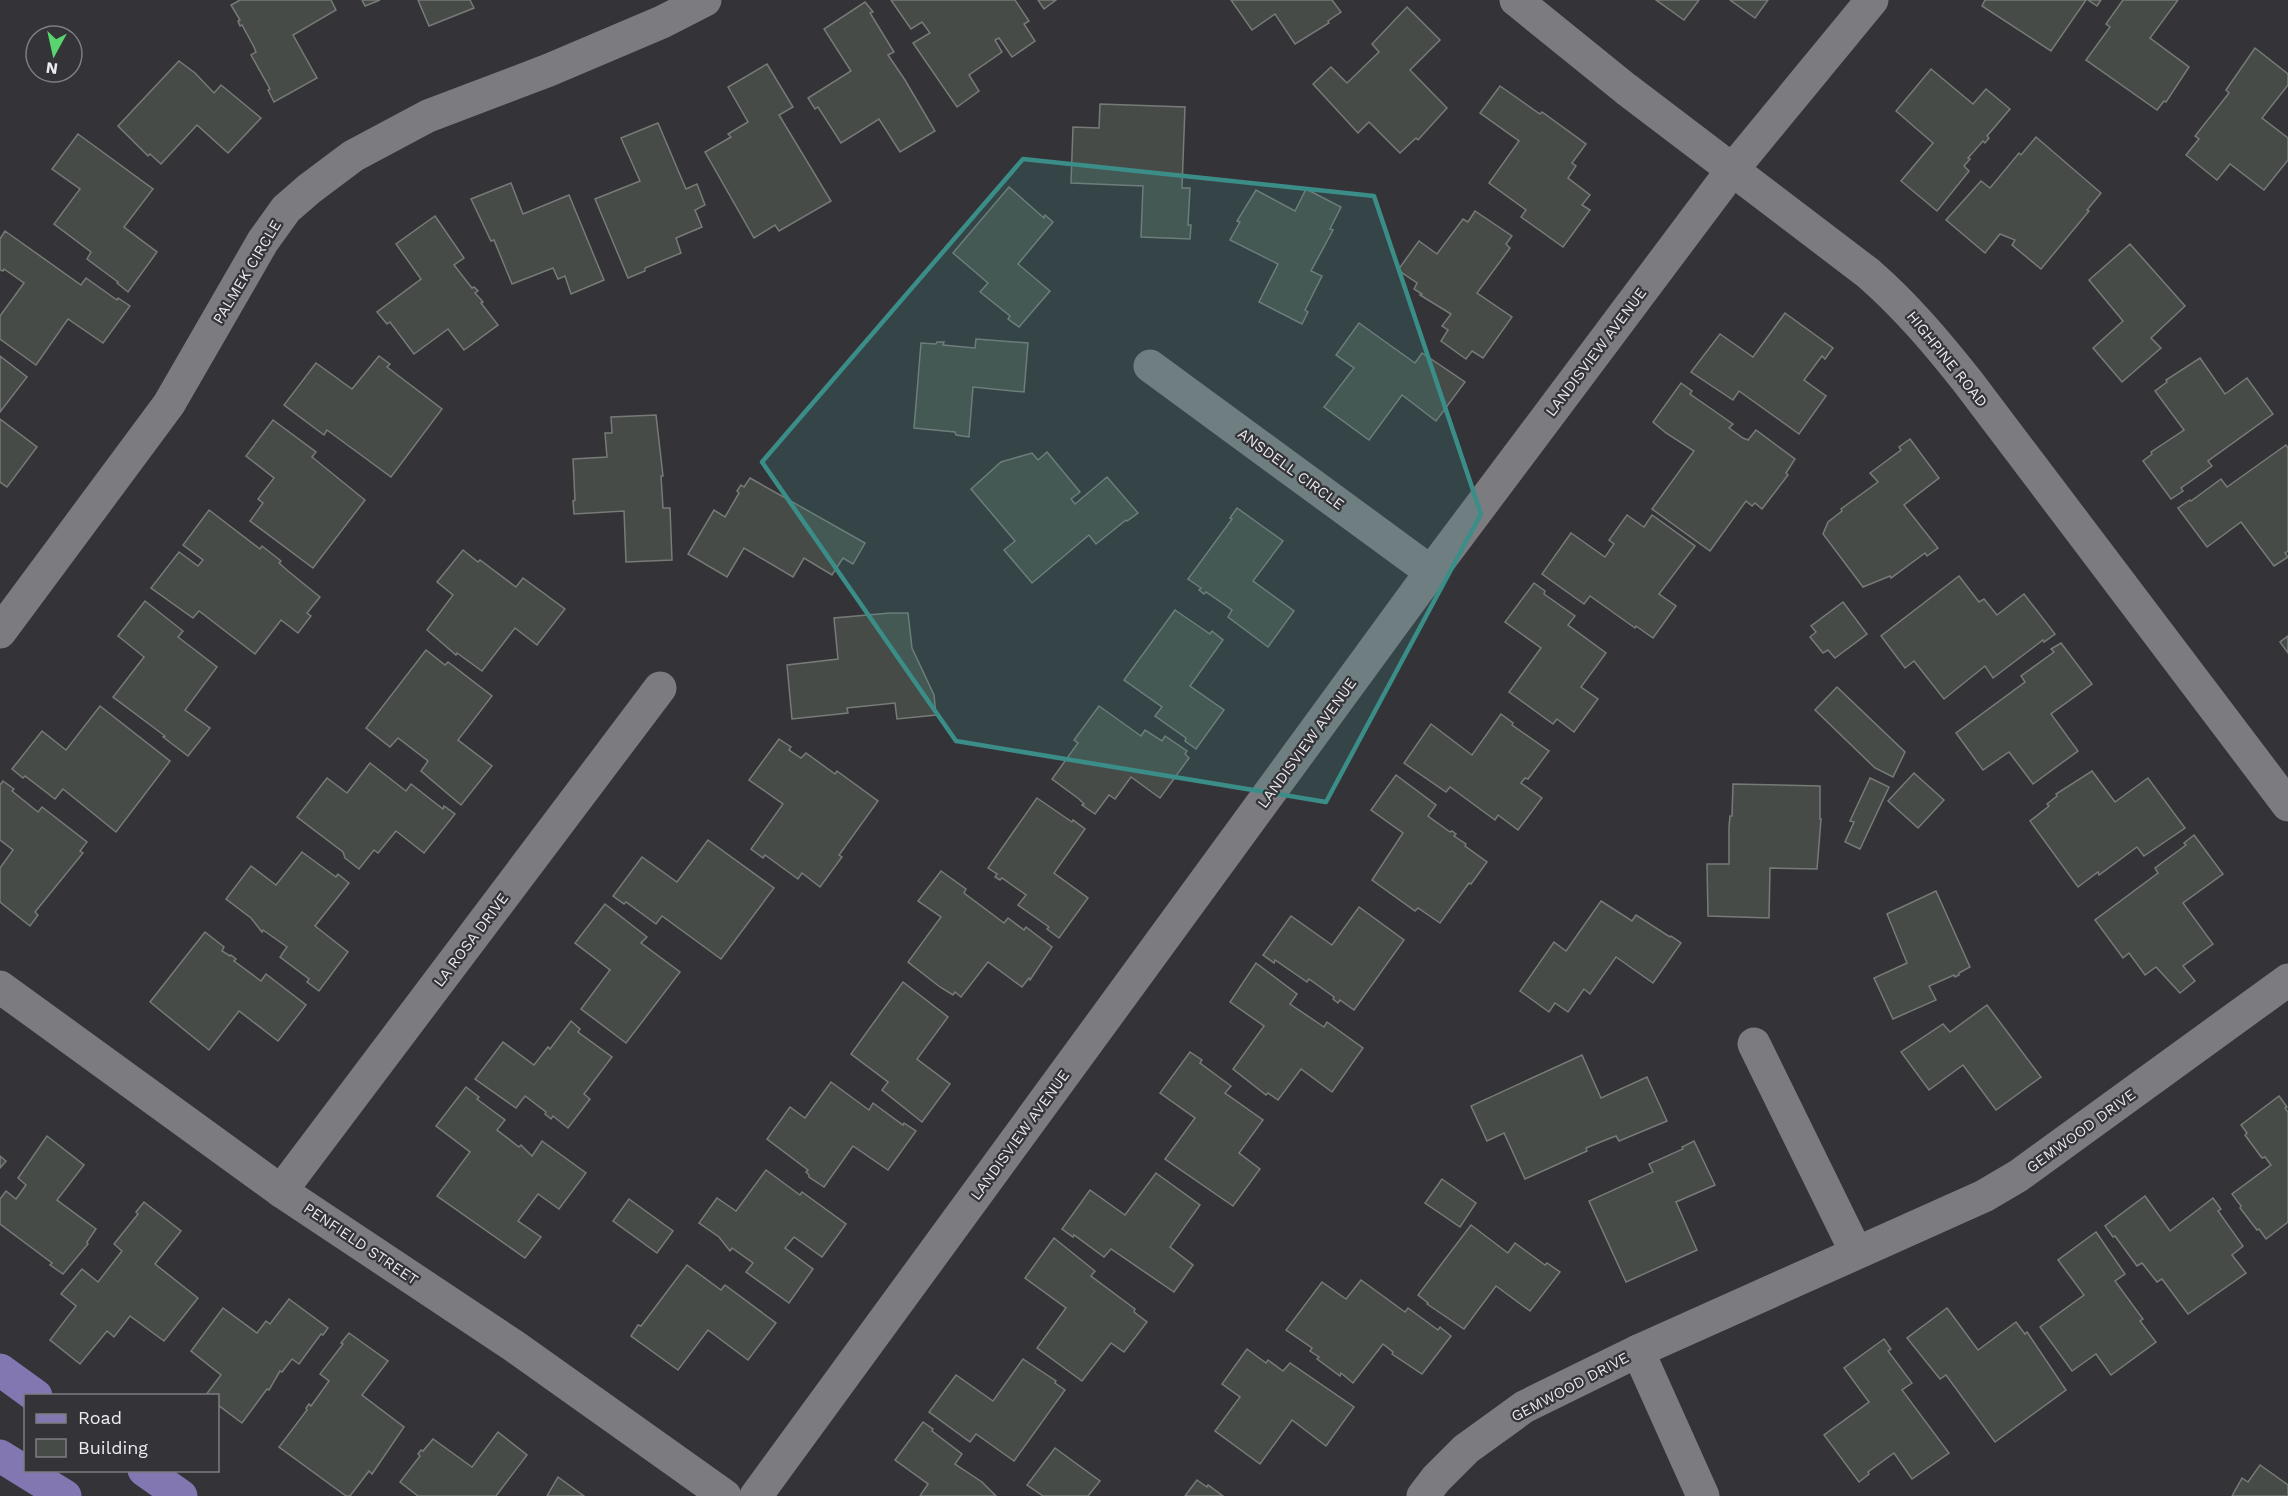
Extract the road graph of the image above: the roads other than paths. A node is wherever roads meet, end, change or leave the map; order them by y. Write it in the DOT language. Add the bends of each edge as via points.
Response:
graph roads {
  1 [pos="1516,0"];
  2 [pos="1872,0"];
  3 [pos="696,2"];
  4 [pos="1732,169"];
  5 [pos="1150,366"];
  6 [pos="1431,572"];
  7 [pos="0,632"];
  8 [pos="660,688"];
  9 [pos="2288,805"];
  10 [pos="2288,980"];
  11 [pos="0,987"];
  12 [pos="1754,1044"];
  13 [pos="281,1191"];
  14 [pos="1856,1252"];
  15 [pos="1638,1350"];
  16 [pos="0,1370"];
  17 [pos="35,1394"];
  18 [pos="0,1456"];
  19 [pos="24,1471"];
  20 [pos="26,1472"];
  21 [pos="147,1472"];
  22 [pos="65,1496"];
  23 [pos="181,1496"];
  24 [pos="725,1496"];
  25 [pos="756,1496"];
  26 [pos="1423,1496"];
  27 [pos="1703,1496"];
  1 -- 4 [label="street, HIGHPINE ROAD"];
  2 -- 4 [label="street, LANDISVIEW AVENUE"];
  3 -- 7 [label="street, PALMEK CIRCLE" via="549,70 428,116 353,156 286,209 263,241 169,404"];
  4 -- 6 [label="street, LANDISVIEW AVENUE"];
  4 -- 9 [label="street, HIGHPINE ROAD" via="1868,273 1920,322"];
  5 -- 6 [label="street, ANSDELL CIRCLE"];
  6 -- 25 [label="street, LANDISVIEW AVENUE"];
  8 -- 13 [label="street, LA ROSA DRIVE"];
  10 -- 14 [label="street, GEMWOOD DRIVE" via="2018,1176 1984,1196"];
  11 -- 13 [label="street, PENFIELD STREET"];
  12 -- 14 [label="street"];
  13 -- 24 [label="street, PENFIELD STREET" via="514,1346"];
  14 -- 15 [label="street, GEMWOOD DRIVE"];
  15 -- 26 [label="street, GEMWOOD DRIVE" via="1524,1407 1466,1449"];
  15 -- 27 [label="street, GEMWOOD DRIVE"];
  16 -- 17 [label="main road"];
  18 -- 19 [label="main road"];
  20 -- 22 [label="main road"];
  21 -- 23 [label="main road"];
}
